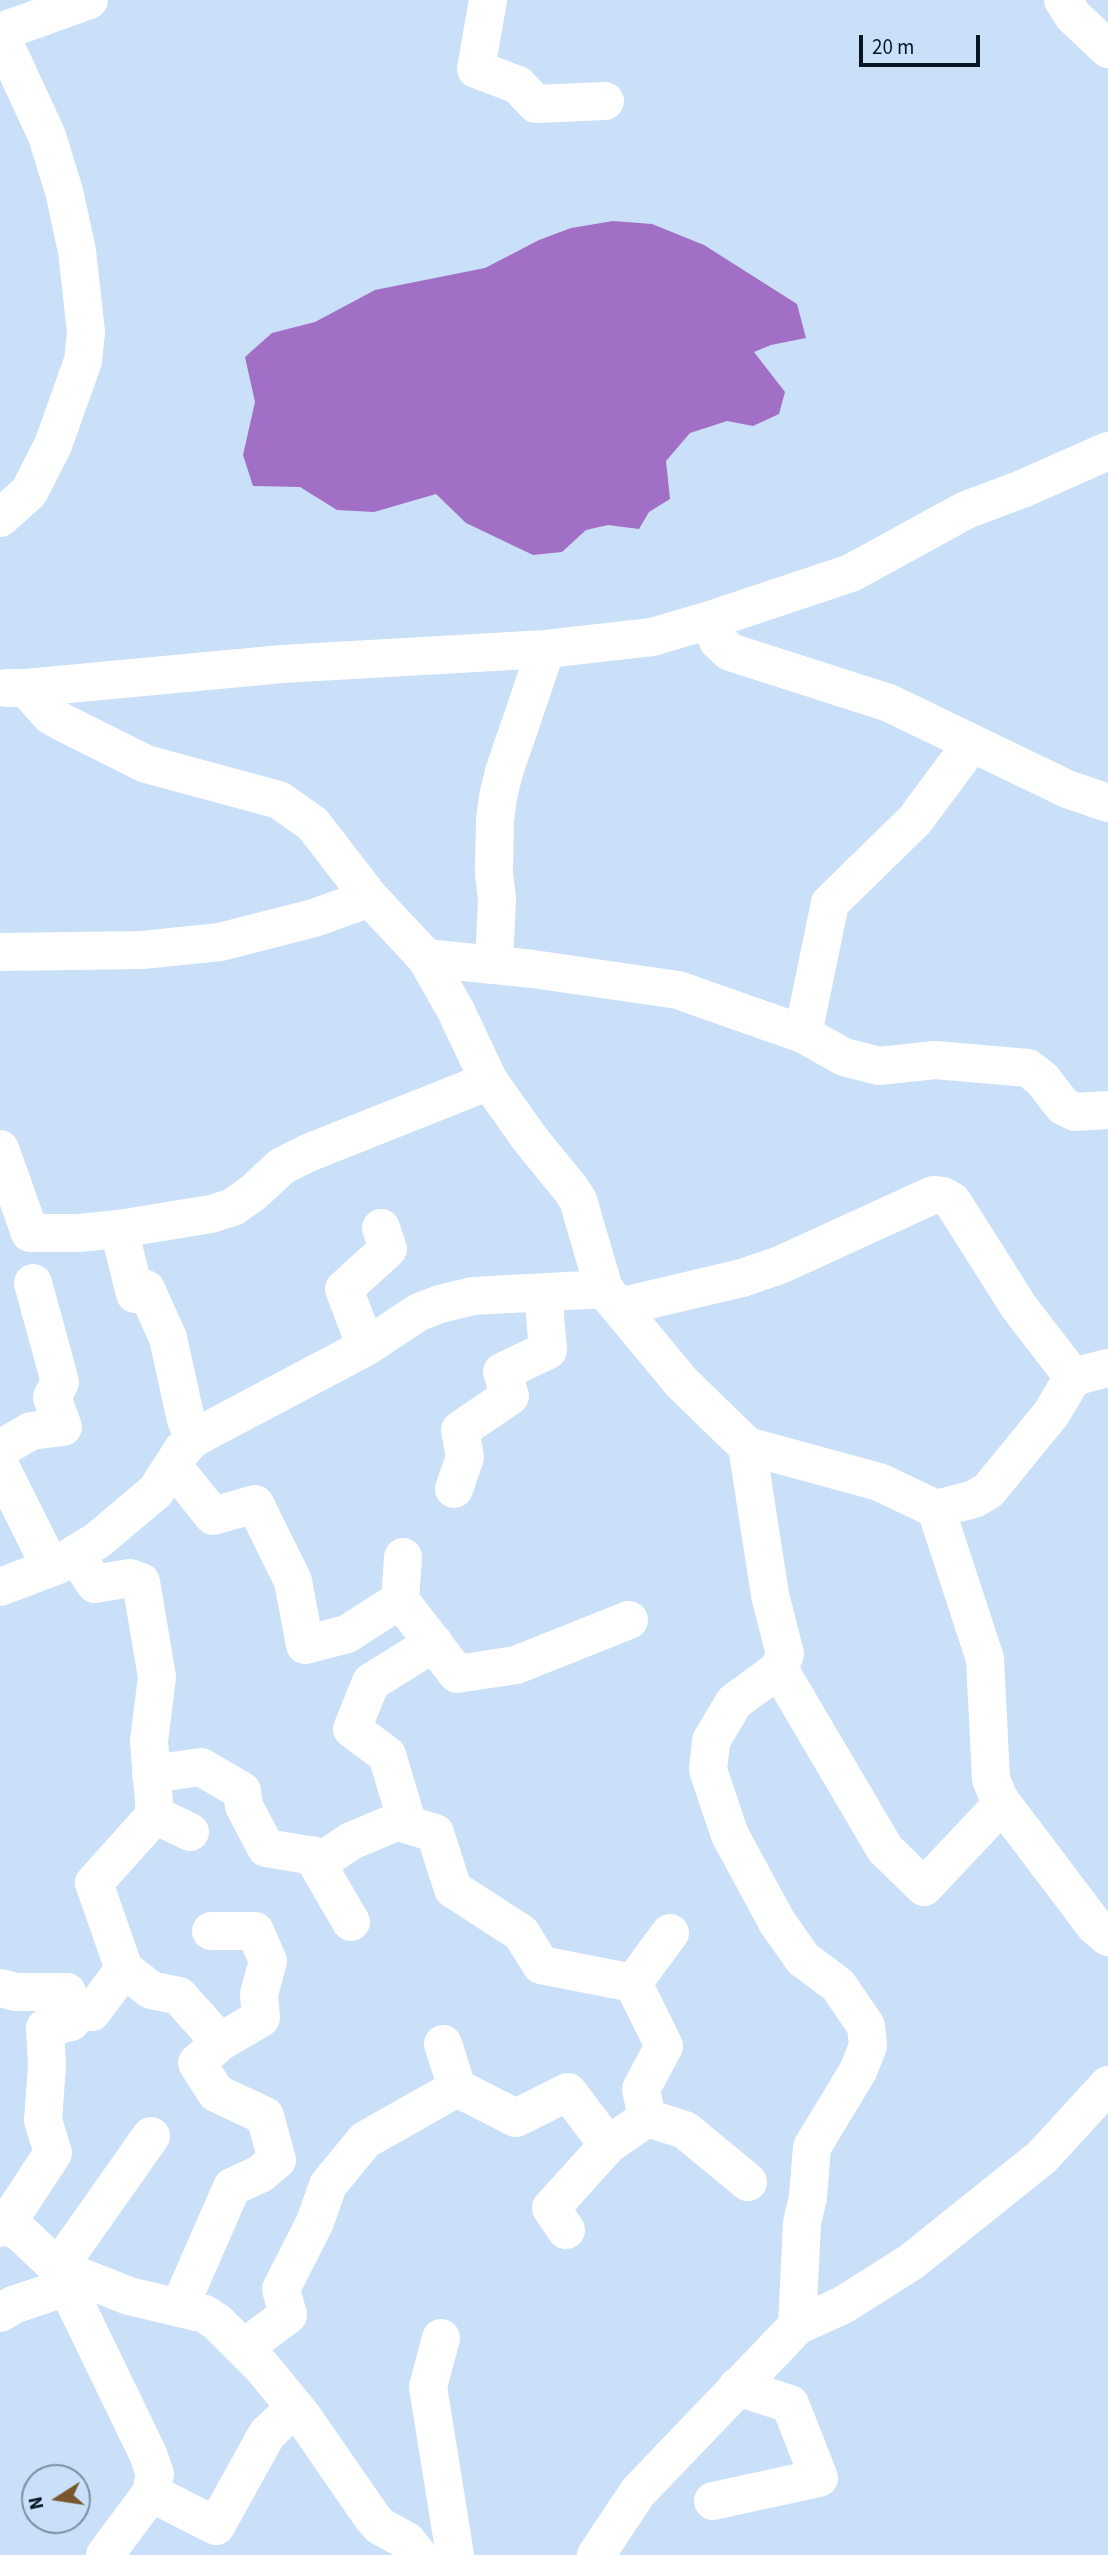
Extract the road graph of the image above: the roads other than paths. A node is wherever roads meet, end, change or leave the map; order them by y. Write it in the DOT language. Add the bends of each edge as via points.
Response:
graph roads {
  1 [pos="89,0"];
  2 [pos="488,0"];
  3 [pos="1063,0"];
  4 [pos="0,33"];
  5 [pos="1108,49"];
  6 [pos="605,101"];
  7 [pos="1108,451"];
  8 [pos="0,518"];
  9 [pos="710,621"];
  10 [pos="546,649"];
  11 [pos="7,693"];
  12 [pos="972,743"];
  13 [pos="1108,803"];
  14 [pos="370,898"];
  15 [pos="0,952"];
  16 [pos="426,958"];
  17 [pos="494,965"];
  18 [pos="803,1034"];
  19 [pos="489,1081"];
  20 [pos="1108,1110"];
  21 [pos="0,1149"];
  22 [pos="381,1228"];
  23 [pos="119,1229"];
  24 [pos="15,1235"];
  25 [pos="33,1283"];
  26 [pos="542,1293"];
  27 [pos="611,1298"];
  28 [pos="366,1347"];
  29 [pos="1090,1372"];
  30 [pos="747,1446"];
  31 [pos="0,1449"];
  32 [pos="184,1452"];
  33 [pos="0,1466"];
  34 [pos="454,1489"];
  35 [pos="936,1509"];
  36 [pos="403,1557"];
  37 [pos="63,1561"];
  38 [pos="0,1587"];
  39 [pos="400,1600"];
  40 [pos="628,1620"];
  41 [pos="434,1643"];
  42 [pos="779,1669"];
  43 [pos="151,1774"];
  44 [pos="1002,1804"];
  45 [pos="155,1815"];
  46 [pos="406,1818"];
  47 [pos="190,1832"];
  48 [pos="312,1856"];
  49 [pos="351,1923"];
  50 [pos="211,1931"];
  51 [pos="670,1933"];
  52 [pos="1108,1937"];
  53 [pos="124,1969"];
  54 [pos="633,1983"];
  55 [pos="0,1988"];
  56 [pos="69,2012"];
  57 [pos="220,2042"];
  58 [pos="443,2044"];
  59 [pos="1108,2085"];
  60 [pos="457,2088"];
  61 [pos="648,2118"];
  62 [pos="150,2136"];
  63 [pos="608,2145"];
  64 [pos="748,2182"];
  65 [pos="2,2223"];
  66 [pos="566,2230"];
  67 [pos="62,2278"];
  68 [pos="179,2308"];
  69 [pos="0,2313"];
  70 [pos="797,2326"];
  71 [pos="441,2338"];
  72 [pos="244,2347"];
  73 [pos="737,2387"];
  74 [pos="295,2408"];
  75 [pos="151,2493"];
  76 [pos="713,2501"];
  77 [pos="105,2555"];
  78 [pos="418,2555"];
  79 [pos="455,2555"];
  80 [pos="596,2555"];
  1 -- 4 [label="street"];
  2 -- 6 [label="street" via="476,69 518,85 536,104"];
  3 -- 5 [label="street"];
  4 -- 8 [label="street" via="47,136 64,191 77,251 86,332 83,361 53,445 24,498"];
  7 -- 9 [label="street" via="966,509 851,573"];
  9 -- 10 [label="street" via="652,637"];
  9 -- 12 [label="street" via="718,641 730,652 889,704"];
  10 -- 11 [label="street" via="282,664"];
  10 -- 17 [label="street" via="498,797"];
  11 -- 14 [label="street" via="146,764 279,800 313,824"];
  12 -- 13 [label="street" via="1067,789"];
  12 -- 18 [label="street" via="915,820 830,903"];
  14 -- 15 [label="street" via="220,942 142,950"];
  14 -- 16 [label="street"];
  16 -- 17 [label="street"];
  16 -- 19 [label="street"];
  17 -- 18 [label="street" via="678,990"];
  18 -- 20 [label="street" via="844,1057 879,1066 935,1060 1028,1068 1063,1106 1075,1112"];
  19 -- 23 [label="street" via="299,1157 272,1173 233,1207"];
  19 -- 27 [label="street" via="578,1200"];
  21 -- 24 [label="street"];
  22 -- 28 [label="street" via="388,1249 344,1289"];
  23 -- 24 [label="street"];
  23 -- 32 [label="street" via="135,1294 146,1289 168,1338 186,1420"];
  25 -- 31 [label="street" via="60,1382 52,1397 63,1427 32,1431"];
  26 -- 27 [label="street"];
  26 -- 28 [label="street" via="473,1296 440,1304 419,1312"];
  26 -- 34 [label="street" via="548,1350 502,1372 510,1395 460,1430 465,1457"];
  27 -- 29 [label="street" via="742,1278 933,1195 943,1196 952,1201 1019,1307"];
  27 -- 30 [label="street" via="682,1383"];
  28 -- 32 [label="street"];
  29 -- 35 [label="street" via="988,1491"];
  30 -- 35 [label="street" via="878,1482"];
  30 -- 42 [label="street" via="770,1595 785,1654"];
  32 -- 37 [label="street" via="156,1492 98,1540"];
  32 -- 39 [label="street" via="213,1516 255,1504 293,1581 305,1645 347,1634"];
  33 -- 37 [label="street"];
  35 -- 44 [label="street" via="985,1659 991,1779"];
  36 -- 39 [label="street"];
  37 -- 38 [label="street"];
  37 -- 43 [label="street" via="95,1584 130,1578 141,1582 157,1677 149,1741"];
  39 -- 41 [label="street"];
  40 -- 41 [label="street" via="516,1665 457,1674"];
  41 -- 46 [label="street" via="371,1682 352,1729 387,1755"];
  42 -- 44 [label="street" via="885,1849 924,1887"];
  42 -- 70 [label="street" via="734,1702 711,1741 708,1770 730,1835 777,1922 803,1959 838,1985 866,2026 868,2046 812,2147 802,2223"];
  43 -- 45 [label="street"];
  43 -- 48 [label="street" via="201,1768 243,1791 244,1806 265,1848"];
  44 -- 52 [label="street"];
  45 -- 47 [label="street"];
  45 -- 53 [label="street" via="94,1883"];
  46 -- 48 [label="street" via="351,1840 326,1858"];
  46 -- 54 [label="street" via="408,1825 435,1833 453,1889 522,1933 541,1965"];
  48 -- 49 [label="street"];
  50 -- 57 [label="street" via="255,1931 268,1961 259,1994 261,2018"];
  51 -- 54 [label="street"];
  53 -- 56 [label="street" via="92,2012"];
  53 -- 57 [label="street" via="152,1990 179,1996"];
  54 -- 61 [label="street" via="664,2046 641,2089"];
  55 -- 56 [label="street" via="67,1992"];
  56 -- 65 [label="street" via="71,2022 45,2028 43,2120 53,2153"];
  57 -- 68 [label="street" via="197,2063 216,2093 265,2116 276,2160 260,2174 232,2187"];
  58 -- 60 [label="street"];
  59 -- 70 [label="street" via="1042,2157 922,2253 843,2305"];
  60 -- 63 [label="street" via="516,2119 568,2092"];
  60 -- 72 [label="street" via="365,2140 328,2185 281,2289 288,2315"];
  61 -- 63 [label="street"];
  61 -- 64 [label="street" via="685,2130"];
  62 -- 67 [label="street"];
  63 -- 66 [label="street" via="551,2208"];
  65 -- 67 [label="street"];
  67 -- 68 [label="street"];
  67 -- 69 [label="street"];
  67 -- 75 [label="street" via="148,2454 155,2474"];
  68 -- 72 [label="street" via="205,2314"];
  70 -- 73 [label="street"];
  71 -- 79 [label="street" via="428,2387"];
  72 -- 74 [label="street"];
  73 -- 76 [label="street" via="790,2404 819,2478"];
  73 -- 80 [label="street" via="638,2492"];
  74 -- 75 [label="street" via="267,2434 216,2526"];
  74 -- 78 [label="street" via="372,2517 408,2542"];
  75 -- 77 [label="street"];
}
